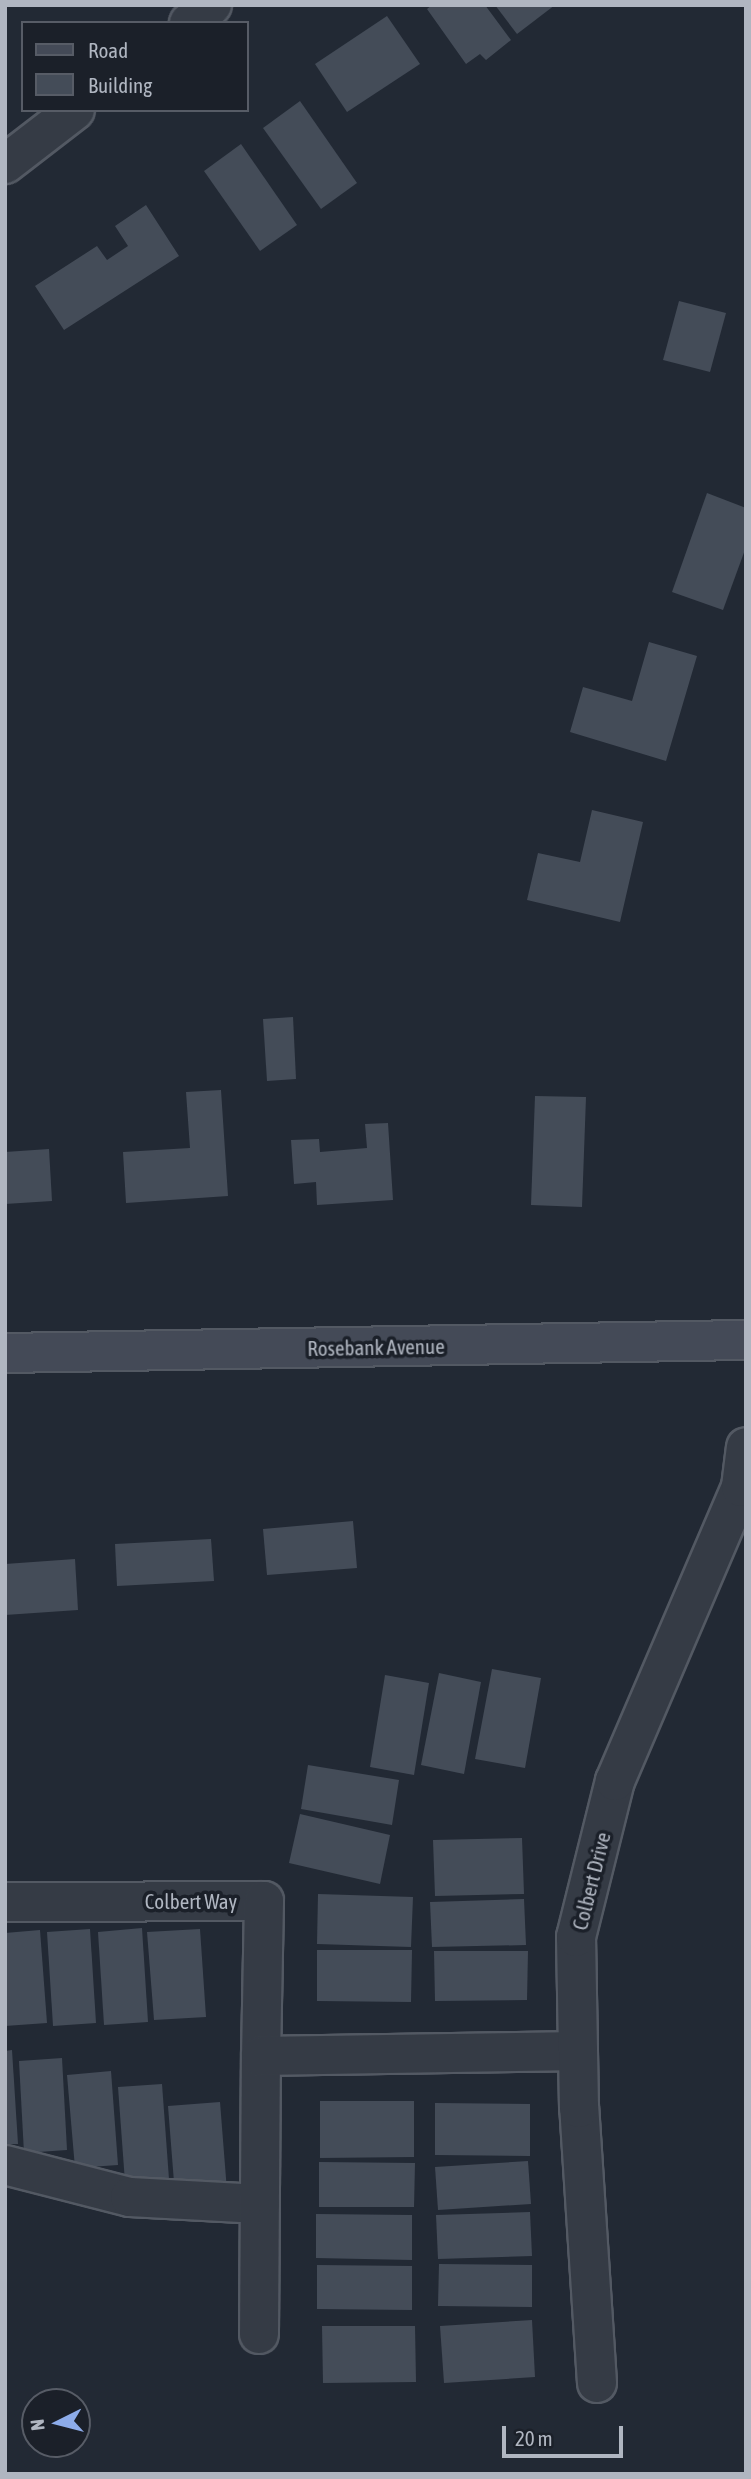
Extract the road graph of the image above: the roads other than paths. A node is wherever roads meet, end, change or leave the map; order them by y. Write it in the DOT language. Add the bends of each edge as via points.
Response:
graph roads {
  1 [pos="212,5"];
  2 [pos="192,21"];
  3 [pos="72,112"];
  4 [pos="5,164"];
  5 [pos="746,1340"];
  6 [pos="5,1353"];
  7 [pos="746,1447"];
  8 [pos="5,1902"];
  9 [pos="578,2051"];
  10 [pos="261,2056"];
  11 [pos="5,2165"];
  12 [pos="260,2204"];
  13 [pos="259,2334"];
  14 [pos="597,2383"];
  1 -- 2 [label="street"];
  3 -- 4 [label="street"];
  5 -- 6 [label="street, Rosebank Avenue"];
  7 -- 9 [label="street, Colbert Drive" via="741,1487 615,1781 576,1937"];
  8 -- 10 [label="street, Colbert Way" via="264,1901"];
  9 -- 10 [label="street"];
  9 -- 14 [label="street, Colbert Drive"];
  10 -- 12 [label="street, Colbert Way"];
  11 -- 12 [label="street" via="130,2197"];
  12 -- 13 [label="street, Colbert Way"];
}
